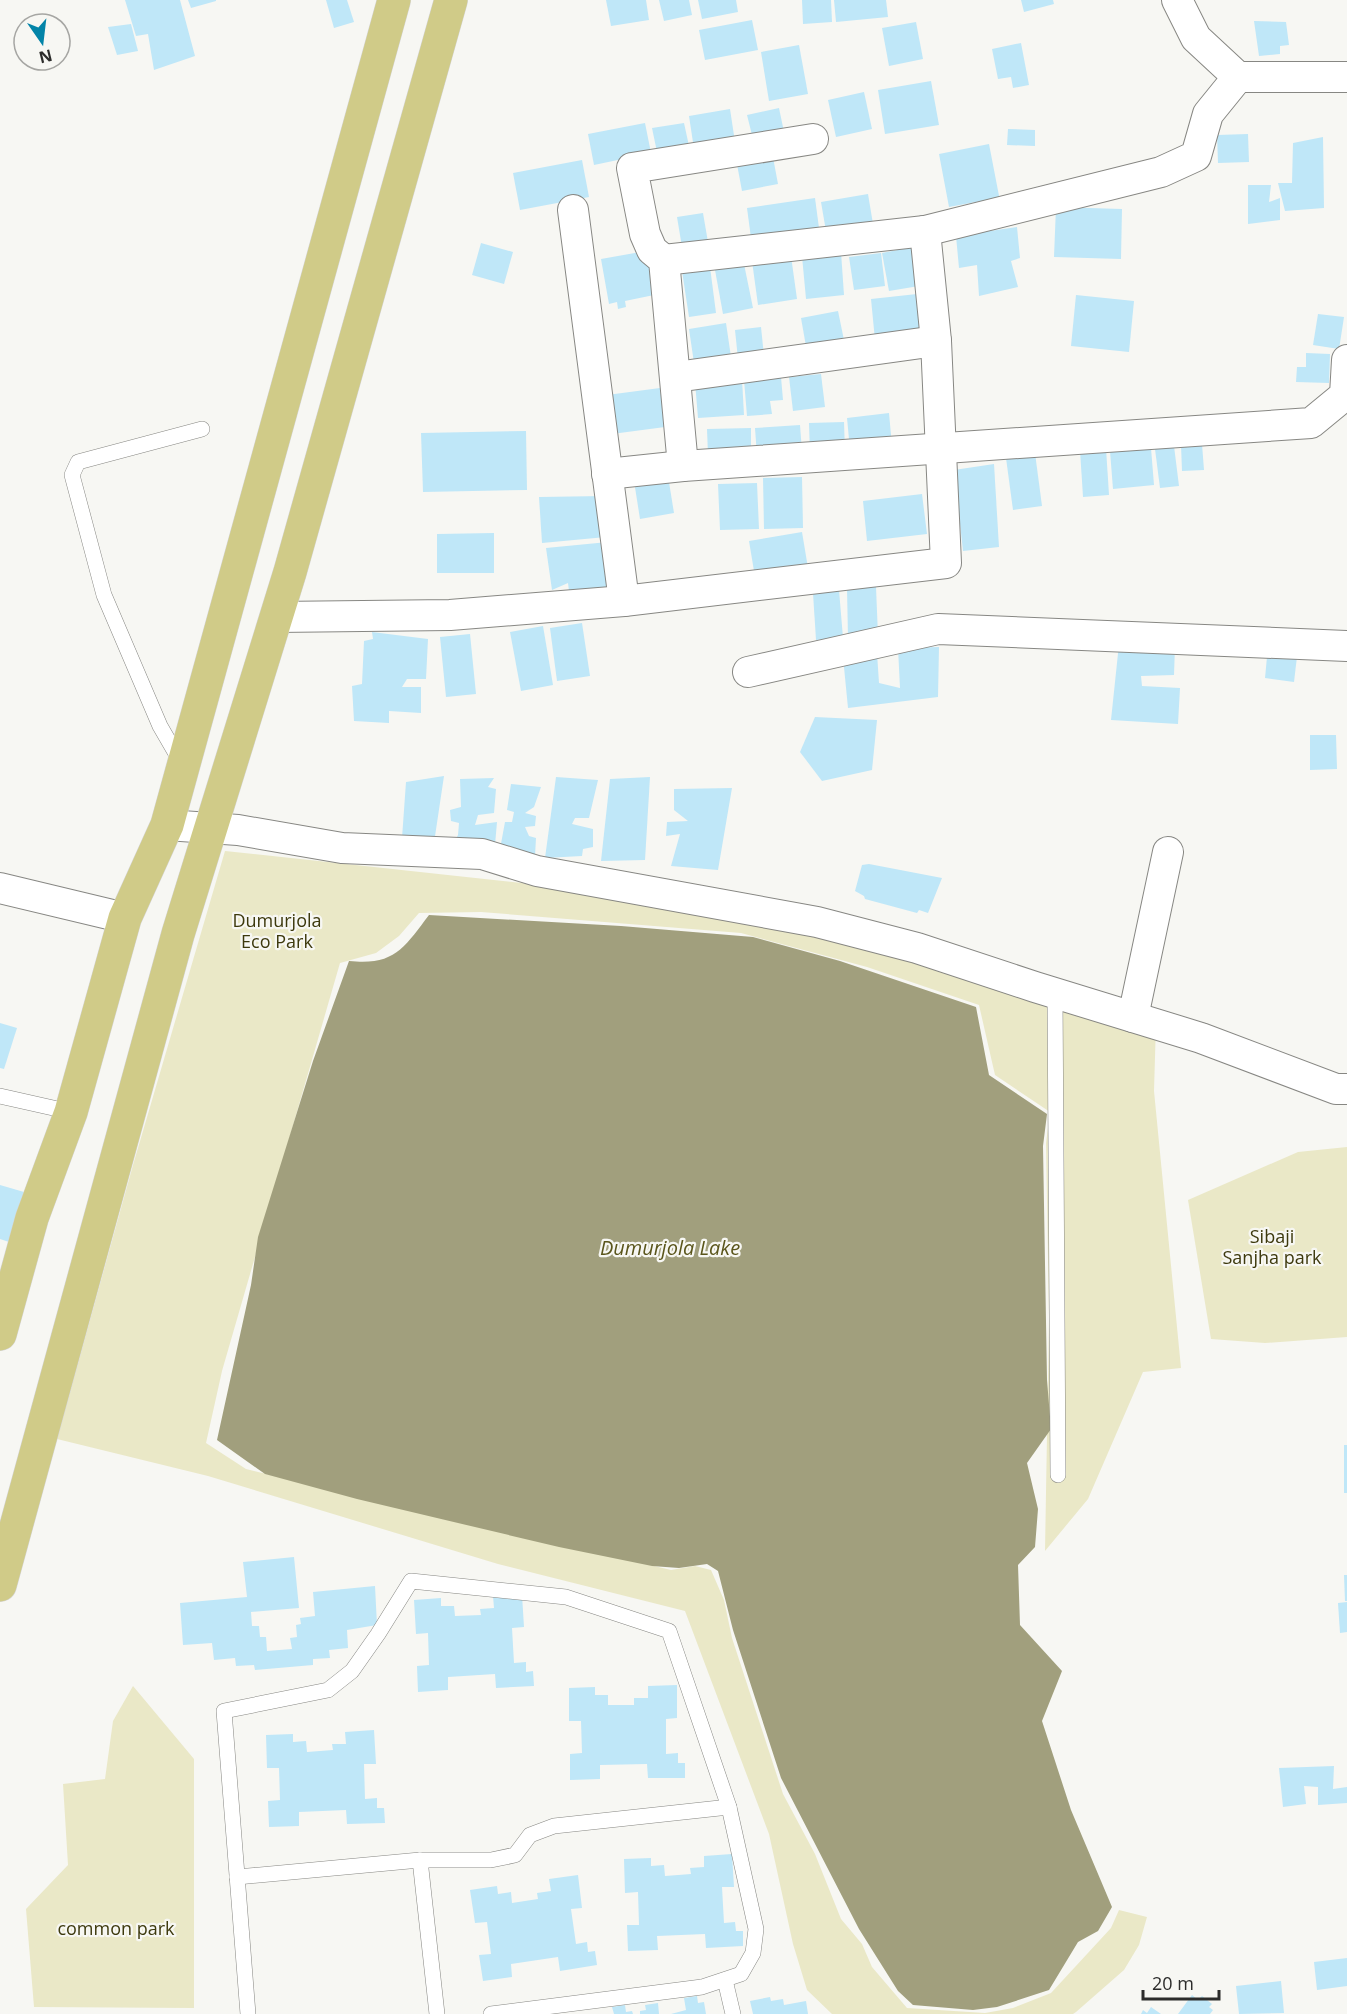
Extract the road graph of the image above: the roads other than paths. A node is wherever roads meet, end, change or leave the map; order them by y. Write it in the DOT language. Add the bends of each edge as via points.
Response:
graph roads {
  1 [pos="394,0"];
  2 [pos="450,0"];
  3 [pos="1177,0"];
  4 [pos="1347,76"];
  5 [pos="1238,77"];
  6 [pos="813,139"];
  7 [pos="573,210"];
  8 [pos="925,231"];
  9 [pos="664,260"];
  10 [pos="936,341"];
  11 [pos="1347,360"];
  12 [pos="676,377"];
  13 [pos="1338,408"];
  14 [pos="202,429"];
  15 [pos="941,449"];
  16 [pos="683,466"];
  17 [pos="607,474"];
  18 [pos="624,601"];
  19 [pos="276,617"];
  20 [pos="1347,646"];
  21 [pos="748,672"];
  22 [pos="184,766"];
  23 [pos="168,825"];
  24 [pos="211,829"];
  25 [pos="1168,852"];
  26 [pos="0,888"];
  27 [pos="125,918"];
  28 [pos="1055,994"];
  29 [pos="1133,1017"];
  30 [pos="1347,1089"];
  31 [pos="0,1096"];
  32 [pos="71,1112"];
  33 [pos="0,1334"];
  34 [pos="1058,1475"];
  35 [pos="0,1585"];
  36 [pos="729,1807"];
  37 [pos="420,1860"];
  38 [pos="237,1877"];
  39 [pos="725,1980"];
  40 [pos="248,2014"];
  41 [pos="437,2014"];
  42 [pos="491,2014"];
  43 [pos="733,2014"];
  1 -- 22 [label="main road"];
  2 -- 19 [label="main road"];
  3 -- 5 [label="street" via="1196,38"];
  4 -- 5 [label="street"];
  5 -- 8 [label="street" via="1208,114 1196,156 1161,172"];
  6 -- 9 [label="street" via="632,168 645,234 652,250"];
  7 -- 17 [label="street"];
  8 -- 9 [label="street"];
  8 -- 10 [label="street"];
  9 -- 12 [label="street"];
  10 -- 12 [label="street"];
  10 -- 15 [label="street"];
  11 -- 13 [label="street" via="1345,395"];
  12 -- 16 [label="street"];
  13 -- 15 [label="street" via="1311,423"];
  14 -- 22 [label="lane" via="78,462 72,475 104,595 160,726"];
  15 -- 16 [label="street"];
  15 -- 18 [label="street" via="946,563"];
  16 -- 17 [label="street"];
  17 -- 18 [label="street"];
  18 -- 19 [label="street" via="450,615"];
  19 -- 24 [label="main road"];
  20 -- 21 [label="street" via="938,629"];
  22 -- 23 [label="main road"];
  23 -- 24 [label="street"];
  23 -- 27 [label="main road"];
  24 -- 28 [label="street" via="342,848 482,854 537,871 817,922 917,948"];
  24 -- 35 [label="main road" via="178,934"];
  25 -- 29 [label="street"];
  26 -- 27 [label="street"];
  27 -- 32 [label="main road"];
  28 -- 29 [label="street"];
  28 -- 34 [label="lane"];
  29 -- 30 [label="street" via="1336,1089"];
  31 -- 32 [label="lane"];
  32 -- 33 [label="main road" via="32,1218"];
  36 -- 37 [label="lane" via="554,1826 530,1835 515,1855 491,1860"];
  36 -- 38 [label="lane" via="669,1631 566,1598 411,1581 352,1671 328,1690 224,1711"];
  36 -- 39 [label="lane" via="756,1929 753,1953 741,1974"];
  37 -- 38 [label="lane"];
  37 -- 41 [label="lane"];
  38 -- 40 [label="lane"];
  39 -- 42 [label="lane" via="702,1987"];
  39 -- 43 [label="lane"];
}
